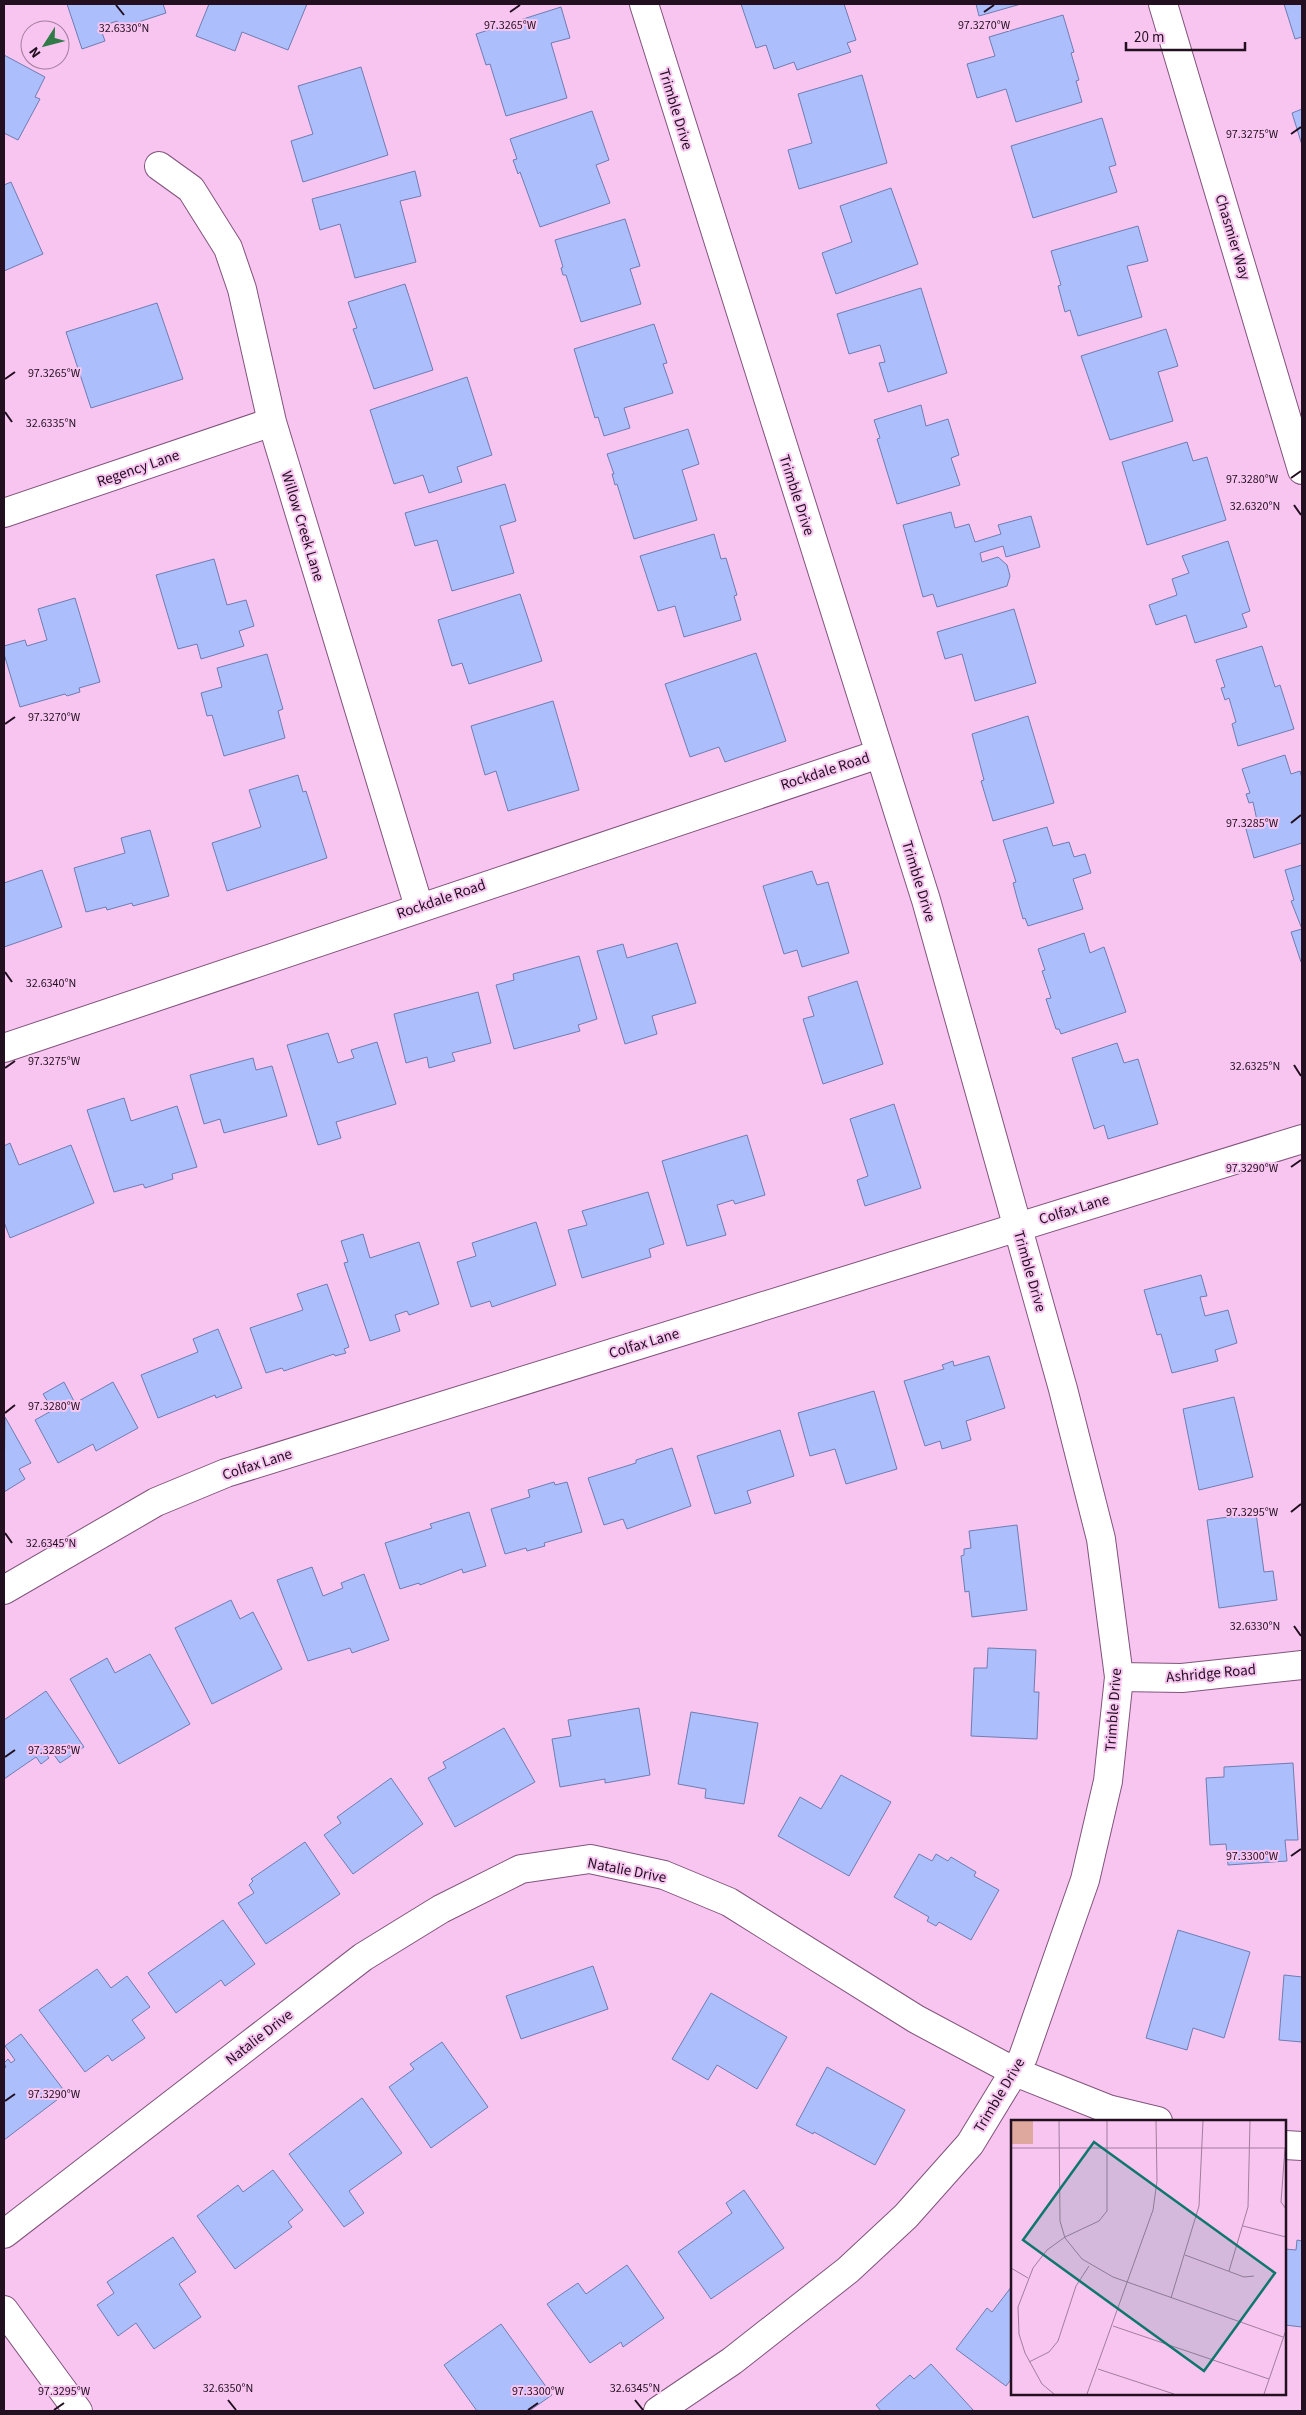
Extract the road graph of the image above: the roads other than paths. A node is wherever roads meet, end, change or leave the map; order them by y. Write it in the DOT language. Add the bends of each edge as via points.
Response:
graph roads {
  1 [pos="644,4"];
  2 [pos="1163,4"];
  3 [pos="159,166"];
  4 [pos="272,422"];
  5 [pos="1302,470"];
  6 [pos="4,514"];
  7 [pos="879,754"];
  8 [pos="419,907"];
  9 [pos="4,1048"];
  10 [pos="1302,1139"];
  11 [pos="1017,1226"];
  12 [pos="4,1590"];
  13 [pos="1302,1665"];
  14 [pos="1119,1677"];
  15 [pos="1015,2072"];
  16 [pos="1154,2120"];
  17 [pos="1286,2145"];
  18 [pos="1302,2146"];
  19 [pos="4,2234"];
  20 [pos="4,2310"];
  21 [pos="78,2411"];
  22 [pos="658,2411"];
  1 -- 7 [label="street, Trimble Drive"];
  2 -- 5 [label="street, Chasmier Way"];
  3 -- 4 [label="street, Willow Creek Lane" via="191,189 228,248 242,289"];
  4 -- 6 [label="street, Regency Lane"];
  4 -- 8 [label="street, Willow Creek Lane"];
  7 -- 8 [label="street, Rockdale Road"];
  7 -- 11 [label="street, Trimble Drive" via="926,900"];
  8 -- 9 [label="street, Rockdale Road"];
  10 -- 11 [label="street, Colfax Lane"];
  11 -- 12 [label="street, Colfax Lane" via="226,1473 156,1502"];
  11 -- 14 [label="street, Trimble Drive" via="1101,1539"];
  13 -- 14 [label="street, Ashridge Road" via="1182,1678"];
  14 -- 15 [label="street, Trimble Drive" via="1108,1781 1085,1880 1023,2058"];
  15 -- 16 [label="street, Natalie Drive" via="1108,2109"];
  15 -- 19 [label="street, Natalie Drive" via="916,2019 729,1902 664,1875 590,1859 521,1869 440,1909 363,1958"];
  15 -- 22 [label="street, Trimble Drive" via="970,2144 906,2216 832,2282 732,2360"];
  17 -- 18 [label="street"];
  20 -- 21 [label="street"];
}
